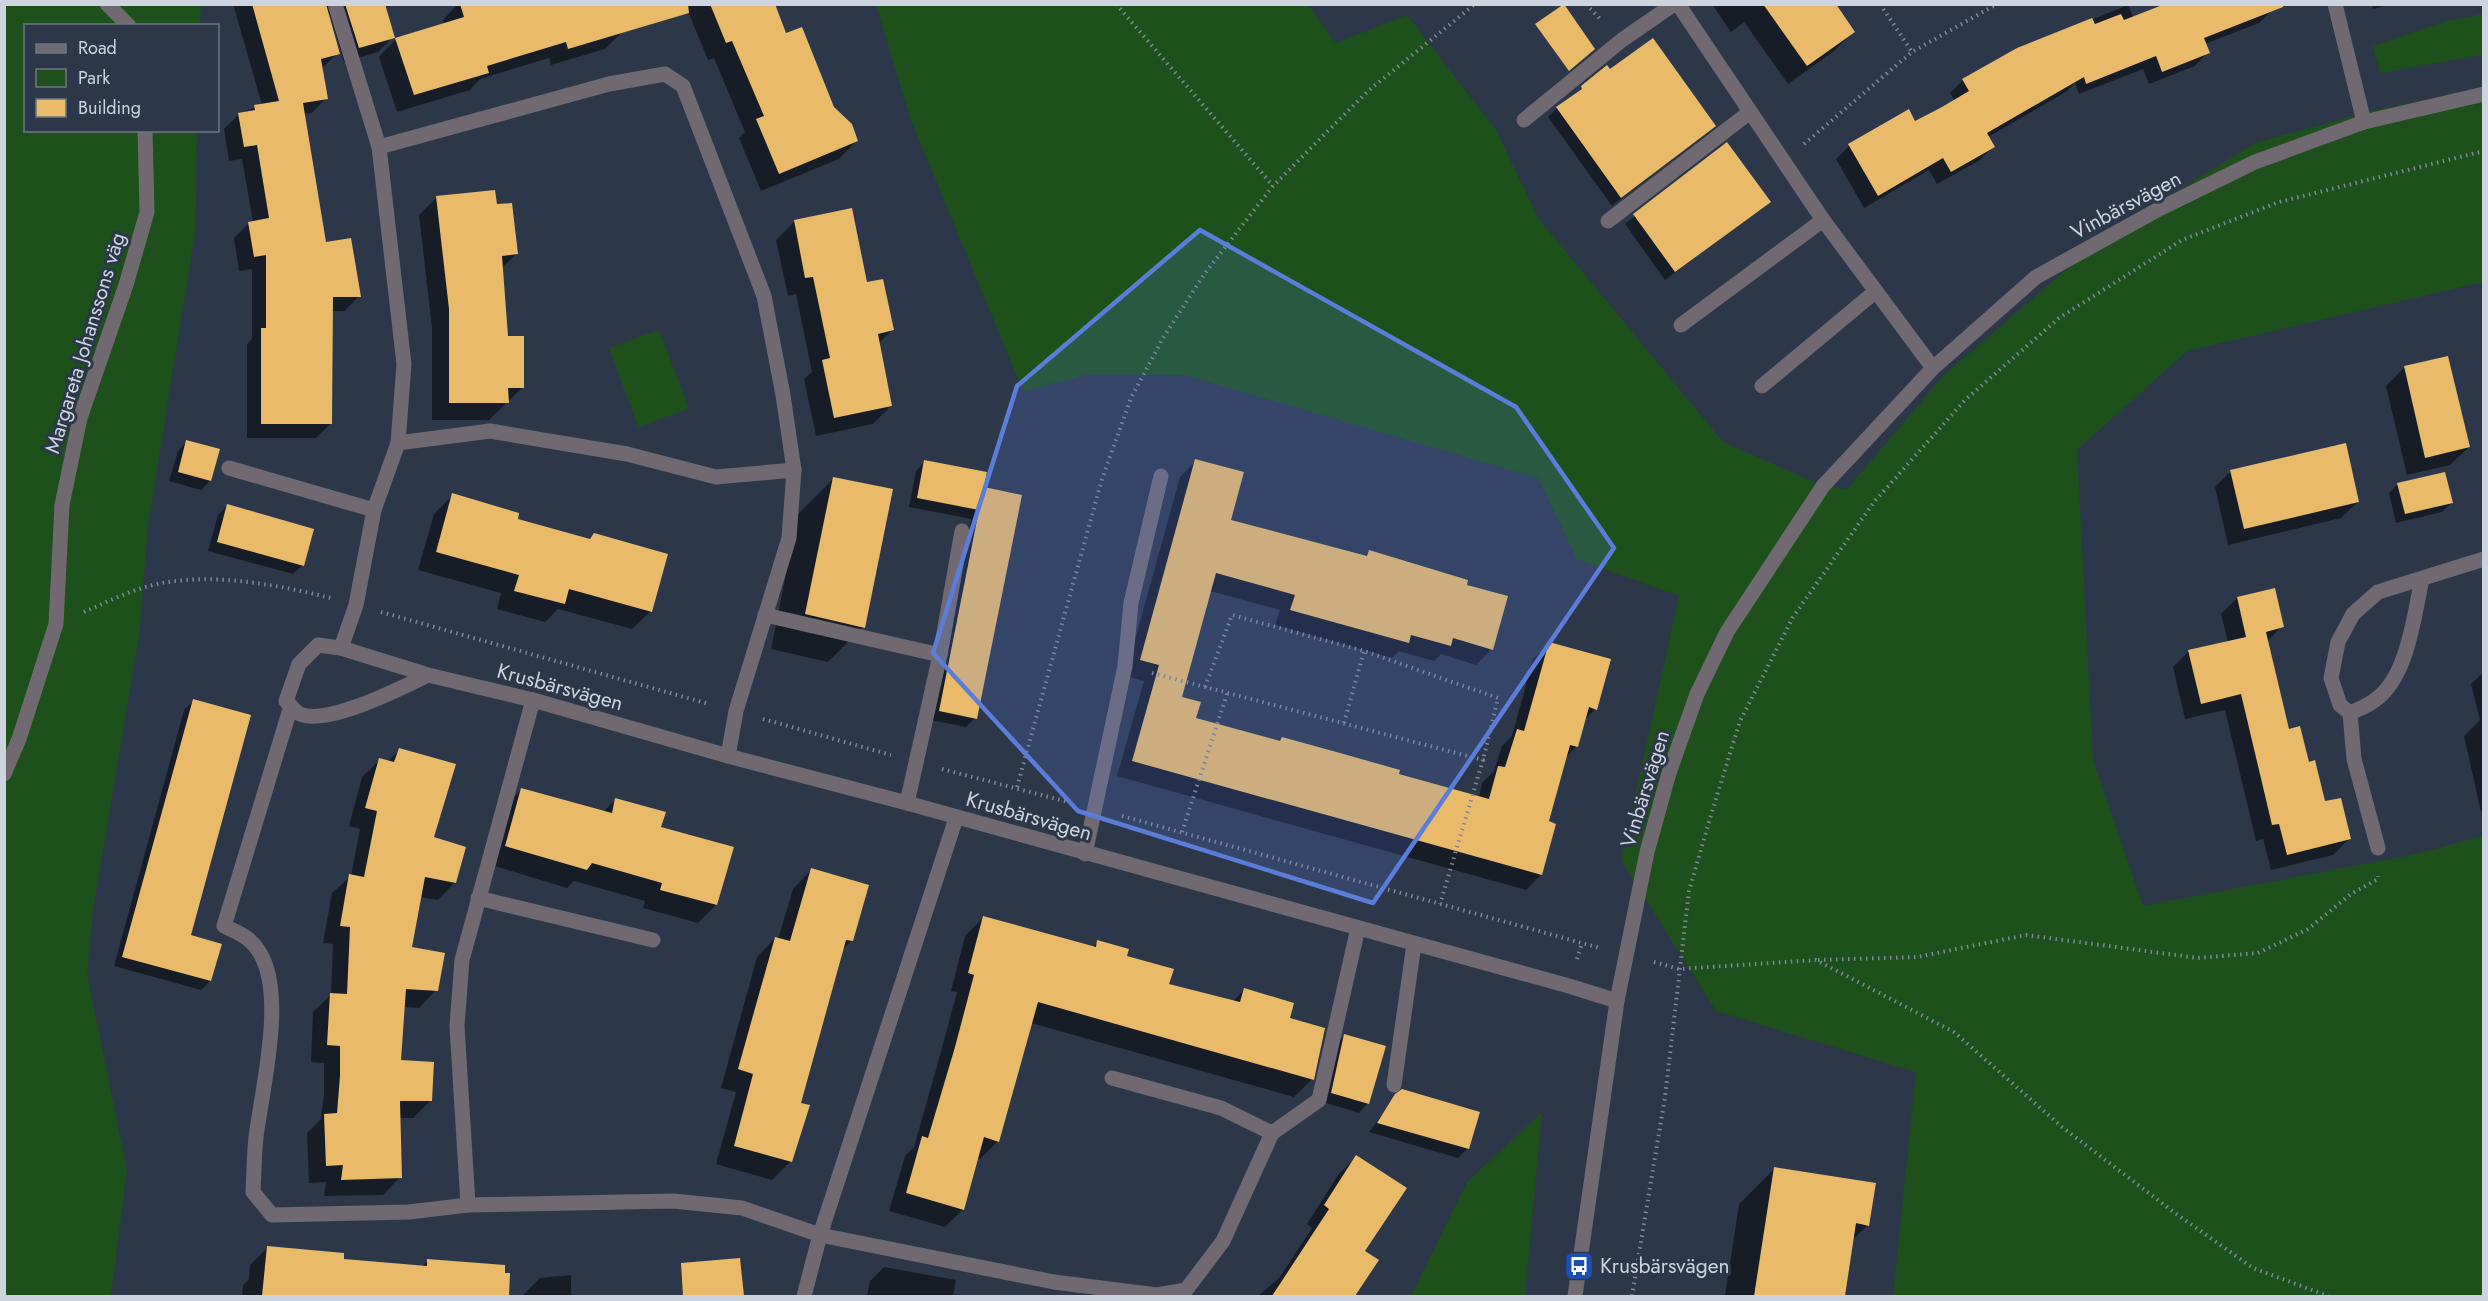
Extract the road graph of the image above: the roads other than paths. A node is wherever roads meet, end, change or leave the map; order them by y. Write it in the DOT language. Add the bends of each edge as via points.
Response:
graph roads {
  1 [pos="107,4"];
  2 [pos="126,4"];
  3 [pos="335,4"];
  4 [pos="1676,4"];
  5 [pos="2335,4"];
  6 [pos="127,24"];
  7 [pos="129,24"];
  8 [pos="2484,94"];
  9 [pos="1750,111"];
  10 [pos="1524,120"];
  11 [pos="2364,122"];
  12 [pos="145,132"];
  13 [pos="379,147"];
  14 [pos="1823,219"];
  15 [pos="1608,220"];
  16 [pos="1876,291"];
  17 [pos="1682,325"];
  18 [pos="1933,368"];
  19 [pos="1762,386"];
  20 [pos="398,443"];
  21 [pos="229,468"];
  22 [pos="794,470"];
  23 [pos="1161,476"];
  24 [pos="374,510"];
  25 [pos="962,531"];
  26 [pos="2484,559"];
  27 [pos="2422,579"];
  28 [pos="765,615"];
  29 [pos="341,648"];
  30 [pos="940,655"];
  31 [pos="428,675"];
  32 [pos="533,700"];
  33 [pos="291,706"];
  34 [pos="2350,713"];
  35 [pos="728,756"];
  36 [pos="4,774"];
  37 [pos="907,802"];
  38 [pos="956,818"];
  39 [pos="2378,848"];
  40 [pos="1085,854"];
  41 [pos="478,898"];
  42 [pos="1358,928"];
  43 [pos="653,940"];
  44 [pos="1414,944"];
  45 [pos="1617,1001"];
  46 [pos="1112,1078"];
  47 [pos="1394,1085"];
  48 [pos="1272,1133"];
  49 [pos="468,1205"];
  50 [pos="820,1235"];
  51 [pos="804,1296"];
  52 [pos="1575,1296"];
  1 -- 6 [label="street"];
  2 -- 7 [label="street"];
  3 -- 13 [label="street"];
  4 -- 9 [label="street"];
  4 -- 10 [label="street" via="1622,40"];
  5 -- 11 [label="street"];
  8 -- 11 [label="street, Vinbärsvägen"];
  9 -- 14 [label="street"];
  9 -- 15 [label="street"];
  11 -- 18 [label="street, Vinbärsvägen" via="2255,162 2159,209 2036,277"];
  12 -- 36 [label="street, Margareta Johanssons väg" via="147,212 80,418 62,505 56,624"];
  13 -- 20 [label="street" via="404,364"];
  13 -- 22 [label="street" via="609,84 665,74 683,86 764,296"];
  14 -- 16 [label="street"];
  14 -- 17 [label="street"];
  16 -- 18 [label="street"];
  16 -- 19 [label="street"];
  18 -- 45 [label="street, Vinbärsvägen" via="1823,486 1727,633 1697,694 1669,773 1647,852"];
  20 -- 22 [label="street" via="489,431 627,454 716,477"];
  20 -- 24 [label="street"];
  21 -- 24 [label="street"];
  22 -- 28 [label="street" via="789,538"];
  23 -- 40 [label="street" via="1131,603 1125,666"];
  24 -- 29 [label="street" via="356,605"];
  25 -- 30 [label="street"];
  26 -- 27 [label="street"];
  27 -- 34 [label="street" via="2406,652 2394,678 2377,700"];
  27 -- 34 [label="street" via="2378,592 2353,614 2338,642 2331,678 2340,705"];
  28 -- 30 [label="street"];
  28 -- 35 [label="street" via="736,711"];
  29 -- 31 [label="street, Krusbärsvägen"];
  29 -- 33 [label="street, Krusbärsvägen" via="318,645 299,664 286,701"];
  30 -- 37 [label="street"];
  31 -- 32 [label="street, Krusbärsvägen"];
  31 -- 33 [label="street" via="319,718 299,714"];
  32 -- 35 [label="street, Krusbärsvägen"];
  32 -- 41 [label="street"];
  33 -- 49 [label="street" via="224,926 244,935 259,950 273,1008 253,1192 272,1215 409,1212"];
  34 -- 39 [label="street" via="2354,759"];
  35 -- 37 [label="street, Krusbärsvägen"];
  37 -- 38 [label="street, Krusbärsvägen"];
  38 -- 40 [label="street, Krusbärsvägen"];
  38 -- 50 [label="street"];
  40 -- 42 [label="street, Krusbärsvägen"];
  41 -- 43 [label="street"];
  41 -- 49 [label="street" via="462,960 457,1026"];
  42 -- 44 [label="street, Krusbärsvägen"];
  42 -- 48 [label="street" via="1319,1100"];
  44 -- 45 [label="street, Krusbärsvägen"];
  44 -- 47 [label="street"];
  45 -- 52 [label="street, Vinbärsvägen"];
  46 -- 48 [label="street" via="1221,1108"];
  48 -- 50 [label="street" via="1223,1241 1186,1290 1157,1295 1053,1282"];
  49 -- 50 [label="street" via="674,1201 742,1208"];
  50 -- 51 [label="street"];
}
